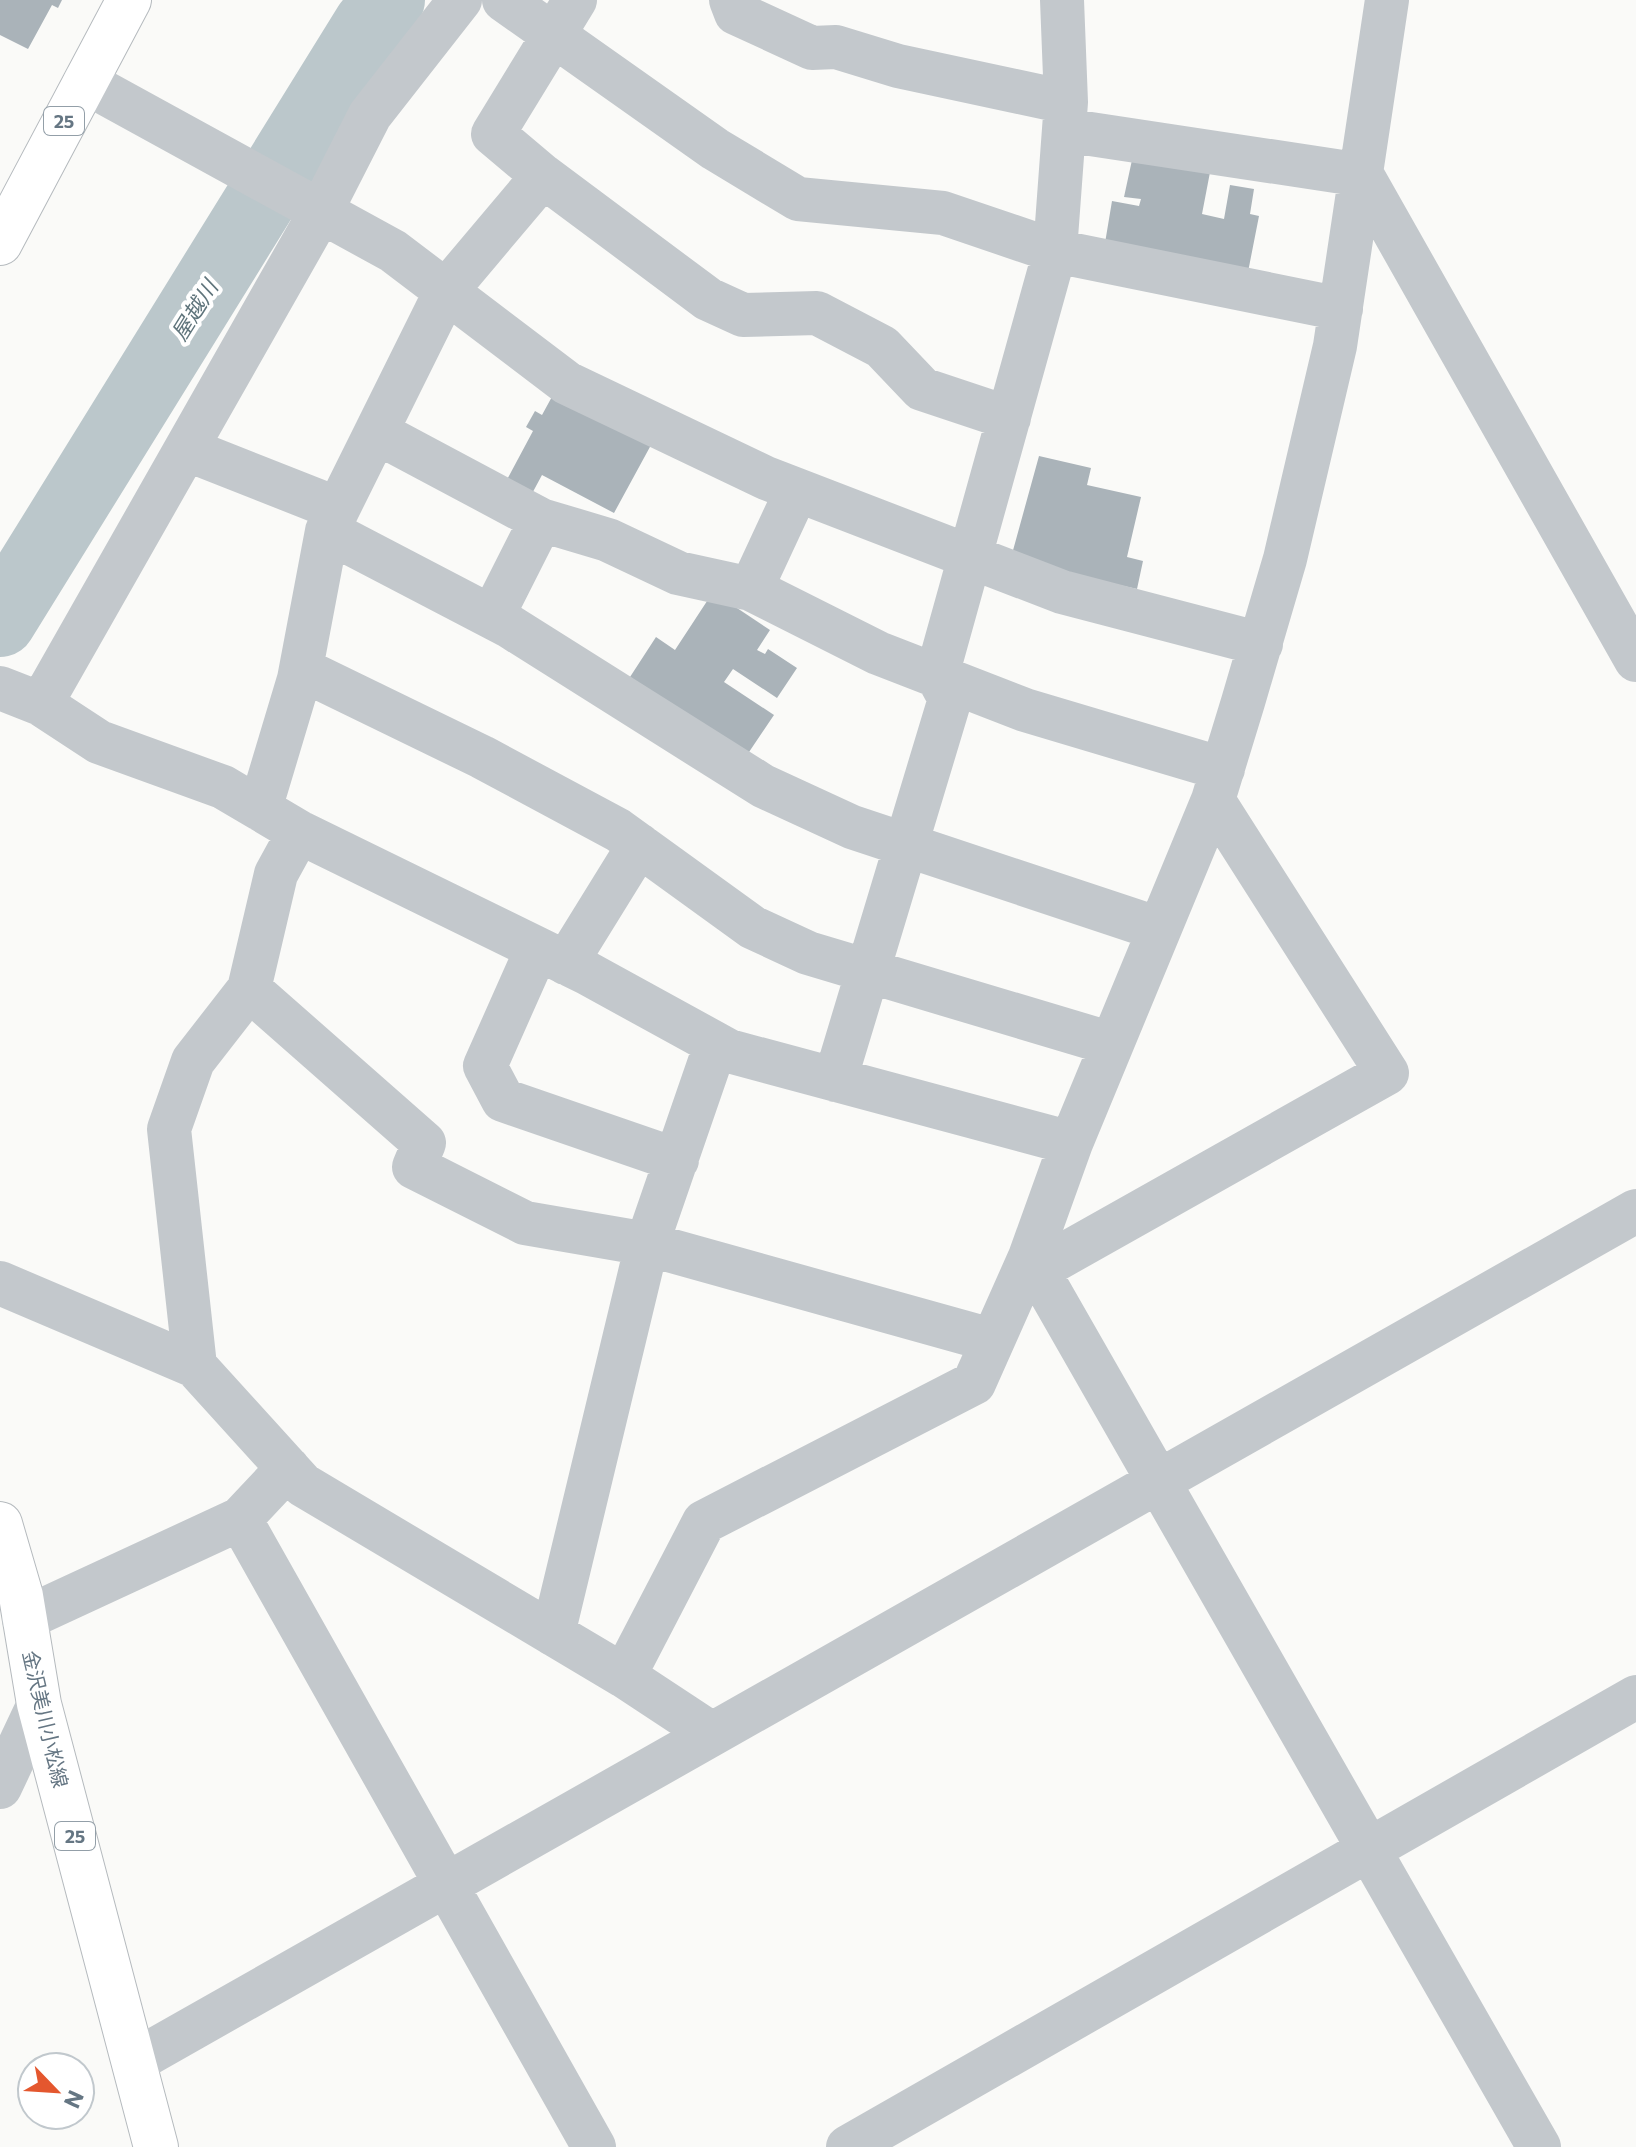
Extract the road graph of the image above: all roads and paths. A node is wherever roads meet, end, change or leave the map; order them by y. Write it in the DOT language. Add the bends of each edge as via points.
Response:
graph roads {
  1 [pos="129,0"];
  2 [pos="460,0"];
  3 [pos="504,0"];
  4 [pos="731,0"];
  5 [pos="1062,0"];
  6 [pos="1387,0"];
  7 [pos="565,17"];
  8 [pos="85,82"];
  9 [pos="1065,116"];
  10 [pos="1362,175"];
  11 [pos="543,176"];
  12 [pos="311,208"];
  13 [pos="0,243"];
  14 [pos="1055,251"];
  15 [pos="446,291"];
  16 [pos="1341,309"];
  17 [pos="1009,418"];
  18 [pos="376,432"];
  19 [pos="186,449"];
  20 [pos="797,490"];
  21 [pos="333,520"];
  22 [pos="541,520"];
  23 [pos="972,557"];
  24 [pos="751,589"];
  25 [pos="492,617"];
  26 [pos="1261,644"];
  27 [pos="1636,660"];
  28 [pos="301,669"];
  29 [pos="937,675"];
  30 [pos="22,696"];
  31 [pos="1218,784"];
  32 [pos="260,809"];
  33 [pos="299,832"];
  34 [pos="639,845"];
  35 [pos="906,845"];
  36 [pos="1159,929"];
  37 [pos="551,956"];
  38 [pos="868,971"];
  39 [pos="249,989"];
  40 [pos="716,1044"];
  41 [pos="1112,1044"];
  42 [pos="835,1080"];
  43 [pos="1071,1143"];
  44 [pos="677,1160"];
  45 [pos="1636,1211"];
  46 [pos="647,1244"];
  47 [pos="1034,1264"];
  48 [pos="0,1283"];
  49 [pos="991,1340"];
  50 [pos="195,1366"];
  51 [pos="288,1468"];
  52 [pos="1158,1482"];
  53 [pos="240,1519"];
  54 [pos="0,1524"];
  55 [pos="24,1619"];
  56 [pos="553,1634"];
  57 [pos="624,1676"];
  58 [pos="1636,1697"];
  59 [pos="39,1704"];
  60 [pos="712,1734"];
  61 [pos="0,1787"];
  62 [pos="1369,1850"];
  63 [pos="446,1884"];
  64 [pos="135,2061"];
  65 [pos="156,2147"];
  66 [pos="594,2147"];
  67 [pos="848,2147"];
  68 [pos="1539,2147"];
  1 -- 8 [label="main road, 25"];
  2 -- 12 [label="street" via="370,115"];
  3 -- 7 [label="street"];
  4 -- 9 [label="street" via="736,13 812,48 836,47"];
  5 -- 9 [label="street"];
  6 -- 10 [label="street"];
  7 -- 11 [label="street" via="493,134"];
  7 -- 14 [label="street" via="715,149 798,199 943,213"];
  8 -- 12 [label="street"];
  8 -- 13 [label="main road, 25"];
  9 -- 10 [label="street"];
  9 -- 14 [label="street"];
  10 -- 16 [label="street"];
  10 -- 27 [label="street"];
  11 -- 15 [label="street"];
  11 -- 17 [label="street" via="708,299 743,315 817,313 882,347 922,389"];
  12 -- 15 [label="street" via="393,251"];
  12 -- 19 [label="street"];
  14 -- 16 [label="street"];
  14 -- 17 [label="street"];
  15 -- 18 [label="street"];
  15 -- 20 [label="street" via="567,383"];
  16 -- 26 [label="street"];
  17 -- 23 [label="street"];
  18 -- 21 [label="street"];
  18 -- 22 [label="street"];
  19 -- 21 [label="street"];
  19 -- 30 [label="street"];
  20 -- 23 [label="street"];
  20 -- 24 [label="street"];
  21 -- 25 [label="street"];
  21 -- 28 [label="street"];
  22 -- 24 [label="street" via="608,540 678,573"];
  22 -- 25 [label="street"];
  23 -- 26 [label="street" via="1062,592"];
  23 -- 29 [label="street"];
  24 -- 29 [label="street" via="878,653"];
  25 -- 35 [label="street" via="763,786"];
  26 -- 31 [label="street"];
  28 -- 32 [label="street"];
  28 -- 34 [label="street" via="482,757"];
  29 -- 31 [label="street"];
  29 -- 35 [label="street" via="950,699"];
  30 -- 32 [label="street" via="99,742 223,787"];
  31 -- 36 [label="street"];
  31 -- 47 [label="street" via="1387,1073"];
  32 -- 33 [label="street"];
  33 -- 37 [label="street"];
  33 -- 39 [label="street" via="276,874"];
  34 -- 37 [label="street"];
  34 -- 38 [label="street" via="752,927 808,953"];
  35 -- 36 [label="street"];
  35 -- 38 [label="street"];
  36 -- 41 [label="street"];
  37 -- 40 [label="street"];
  37 -- 44 [label="street" via="485,1066 503,1100"];
  38 -- 41 [label="street"];
  38 -- 42 [label="street"];
  39 -- 46 [label="street" via="424,1143 414,1167 525,1223"];
  39 -- 50 [label="street" via="193,1061 169,1129"];
  40 -- 42 [label="street"];
  40 -- 44 [label="street"];
  41 -- 43 [label="street"];
  42 -- 43 [label="street"];
  43 -- 47 [label="street"];
  44 -- 46 [label="street"];
  45 -- 52 [label="street"];
  46 -- 49 [label="street"];
  46 -- 56 [label="street"];
  47 -- 49 [label="street"];
  47 -- 52 [label="street"];
  48 -- 50 [label="street"];
  49 -- 57 [label="street" via="974,1383 704,1522"];
  50 -- 51 [label="street"];
  51 -- 53 [label="street"];
  51 -- 56 [label="street" via="303,1485"];
  52 -- 60 [label="street"];
  52 -- 62 [label="street"];
  53 -- 55 [label="street"];
  53 -- 63 [label="street"];
  54 -- 55 [label="main road, 金沢美川小松線 / 25"];
  55 -- 59 [label="main road, 金沢美川小松線 / 25"];
  56 -- 57 [label="street"];
  57 -- 60 [label="street"];
  58 -- 62 [label="street"];
  59 -- 61 [label="street"];
  59 -- 64 [label="main road, 金沢美川小松線 / 25"];
  60 -- 63 [label="street"];
  62 -- 67 [label="street"];
  62 -- 68 [label="street"];
  63 -- 64 [label="street"];
  63 -- 66 [label="street"];
  64 -- 65 [label="main road, 金沢美川小松線 / 25"];
}
